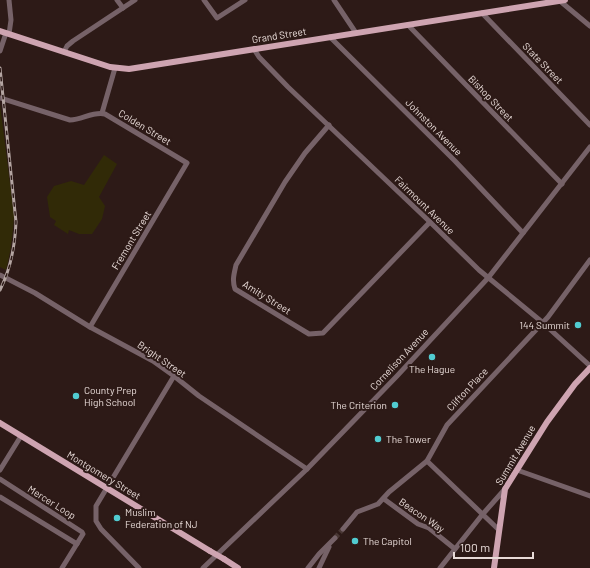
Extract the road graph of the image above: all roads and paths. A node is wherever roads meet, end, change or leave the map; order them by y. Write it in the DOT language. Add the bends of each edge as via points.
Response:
graph roads {
  1 [pos="9,0"];
  2 [pos="117,0"];
  3 [pos="134,0"];
  4 [pos="204,0"];
  5 [pos="245,0"];
  6 [pos="334,0"];
  7 [pos="563,0"];
  8 [pos="123,8"];
  9 [pos="482,13"];
  10 [pos="408,25"];
  11 [pos="590,26"];
  12 [pos="5,32"];
  13 [pos="356,33"];
  14 [pos="330,37"];
  15 [pos="254,49"];
  16 [pos="0,51"];
  17 [pos="64,52"];
  18 [pos="115,68"];
  19 [pos="0,98"];
  20 [pos="102,113"];
  21 [pos="329,125"];
  22 [pos="590,125"];
  23 [pos="590,147"];
  24 [pos="187,163"];
  25 [pos="562,184"];
  26 [pos="430,222"];
  27 [pos="523,233"];
  28 [pos="590,260"];
  29 [pos="0,275"];
  30 [pos="488,278"];
  31 [pos="542,322"];
  32 [pos="90,327"];
  33 [pos="590,367"];
  34 [pos="174,376"];
  35 [pos="0,423"];
  36 [pos="21,436"];
  37 [pos="428,461"];
  38 [pos="306,469"];
  39 [pos="0,470"];
  40 [pos="517,470"];
  41 [pos="0,480"];
  42 [pos="106,488"];
  43 [pos="505,489"];
  44 [pos="590,496"];
  45 [pos="0,497"];
  46 [pos="384,499"];
  47 [pos="482,515"];
  48 [pos="343,529"];
  49 [pos="499,530"];
  50 [pos="335,538"];
  51 [pos="77,544"];
  52 [pos="330,544"];
  53 [pos="453,547"];
  54 [pos="62,568"];
  55 [pos="139,568"];
  56 [pos="203,568"];
  57 [pos="238,568"];
  58 [pos="308,568"];
  59 [pos="318,568"];
  60 [pos="440,568"];
  61 [pos="494,568"];
  1 -- 12 [label="street" via="11,20"];
  2 -- 8 [label="street"];
  3 -- 8 [label="street"];
  4 -- 5 [label="street" via="217,18"];
  6 -- 13 [label="street"];
  7 -- 9 [label="main road, Grand Street"];
  7 -- 11 [label="street"];
  8 -- 17 [label="street" via="73,41"];
  9 -- 10 [label="main road, Grand Street"];
  9 -- 22 [label="street, State Street"];
  10 -- 13 [label="main road, Grand Street"];
  10 -- 25 [label="street, Bishop Street"];
  12 -- 16 [label="street"];
  12 -- 17 [label="main road, Grand Street"];
  13 -- 14 [label="main road, Grand Street"];
  14 -- 15 [label="main road, Grand Street"];
  14 -- 27 [label="street, Johnston Avenue" via="455,161"];
  15 -- 18 [label="main road, Grand Street" via="135,68"];
  15 -- 21 [label="street, Fairmount Avenue" via="259,57"];
  17 -- 18 [label="main road, Grand Street"];
  18 -- 20 [label="street"];
  19 -- 20 [label="street" via="70,120"];
  20 -- 24 [label="street, Colden Street"];
  21 -- 26 [label="street, Fairmount Avenue"];
  21 -- 26 [label="street, Amity Street" via="308,148 285,182 236,265 233,277 235,289 309,334 323,333"];
  23 -- 25 [label="street, Cornelison Avenue"];
  24 -- 32 [label="street, Fremont Street"];
  25 -- 27 [label="street, Cornelison Avenue"];
  26 -- 30 [label="street, Fairmount Avenue"];
  27 -- 30 [label="street, Cornelison Avenue"];
  28 -- 31 [label="street, Clifton Place"];
  29 -- 32 [label="street, Bright Street"];
  30 -- 31 [label="street, Fairmount Avenue"];
  30 -- 38 [label="street, Cornelison Avenue"];
  31 -- 33 [label="street, Fairmount Avenue"];
  31 -- 37 [label="street, Clifton Place" via="447,424"];
  32 -- 34 [label="street, Bright Street" via="143,355"];
  33 -- 40 [label="main road, Summit Avenue" via="547,422"];
  34 -- 38 [label="street, Bright Street"];
  34 -- 42 [label="street"];
  35 -- 36 [label="main road, Montgomery Street"];
  36 -- 39 [label="street"];
  36 -- 42 [label="main road, Montgomery Street"];
  37 -- 46 [label="street, Beacon Way" via="389,492"];
  37 -- 47 [label="street"];
  38 -- 56 [label="street, Cornelison Avenue"];
  40 -- 43 [label="main road, Summit Avenue"];
  40 -- 44 [label="street"];
  41 -- 51 [label="street, Mercer Loop" via="82,532"];
  42 -- 55 [label="street" via="96,506 96,521"];
  42 -- 57 [label="main road, Montgomery Street, bridge"];
  43 -- 47 [label="street"];
  43 -- 49 [label="main road, Summit Avenue"];
  45 -- 51 [label="street"];
  46 -- 48 [label="street, Beacon Way" via="357,512"];
  46 -- 53 [label="street, Beacon Way"];
  47 -- 49 [label="street"];
  47 -- 53 [label="street"];
  49 -- 61 [label="main road, Summit Avenue"];
  50 -- 52 [label="street"];
  51 -- 54 [label="street, Mercer Loop"];
  52 -- 58 [label="street"];
  52 -- 59 [label="street"];
  53 -- 60 [label="street"];
}
